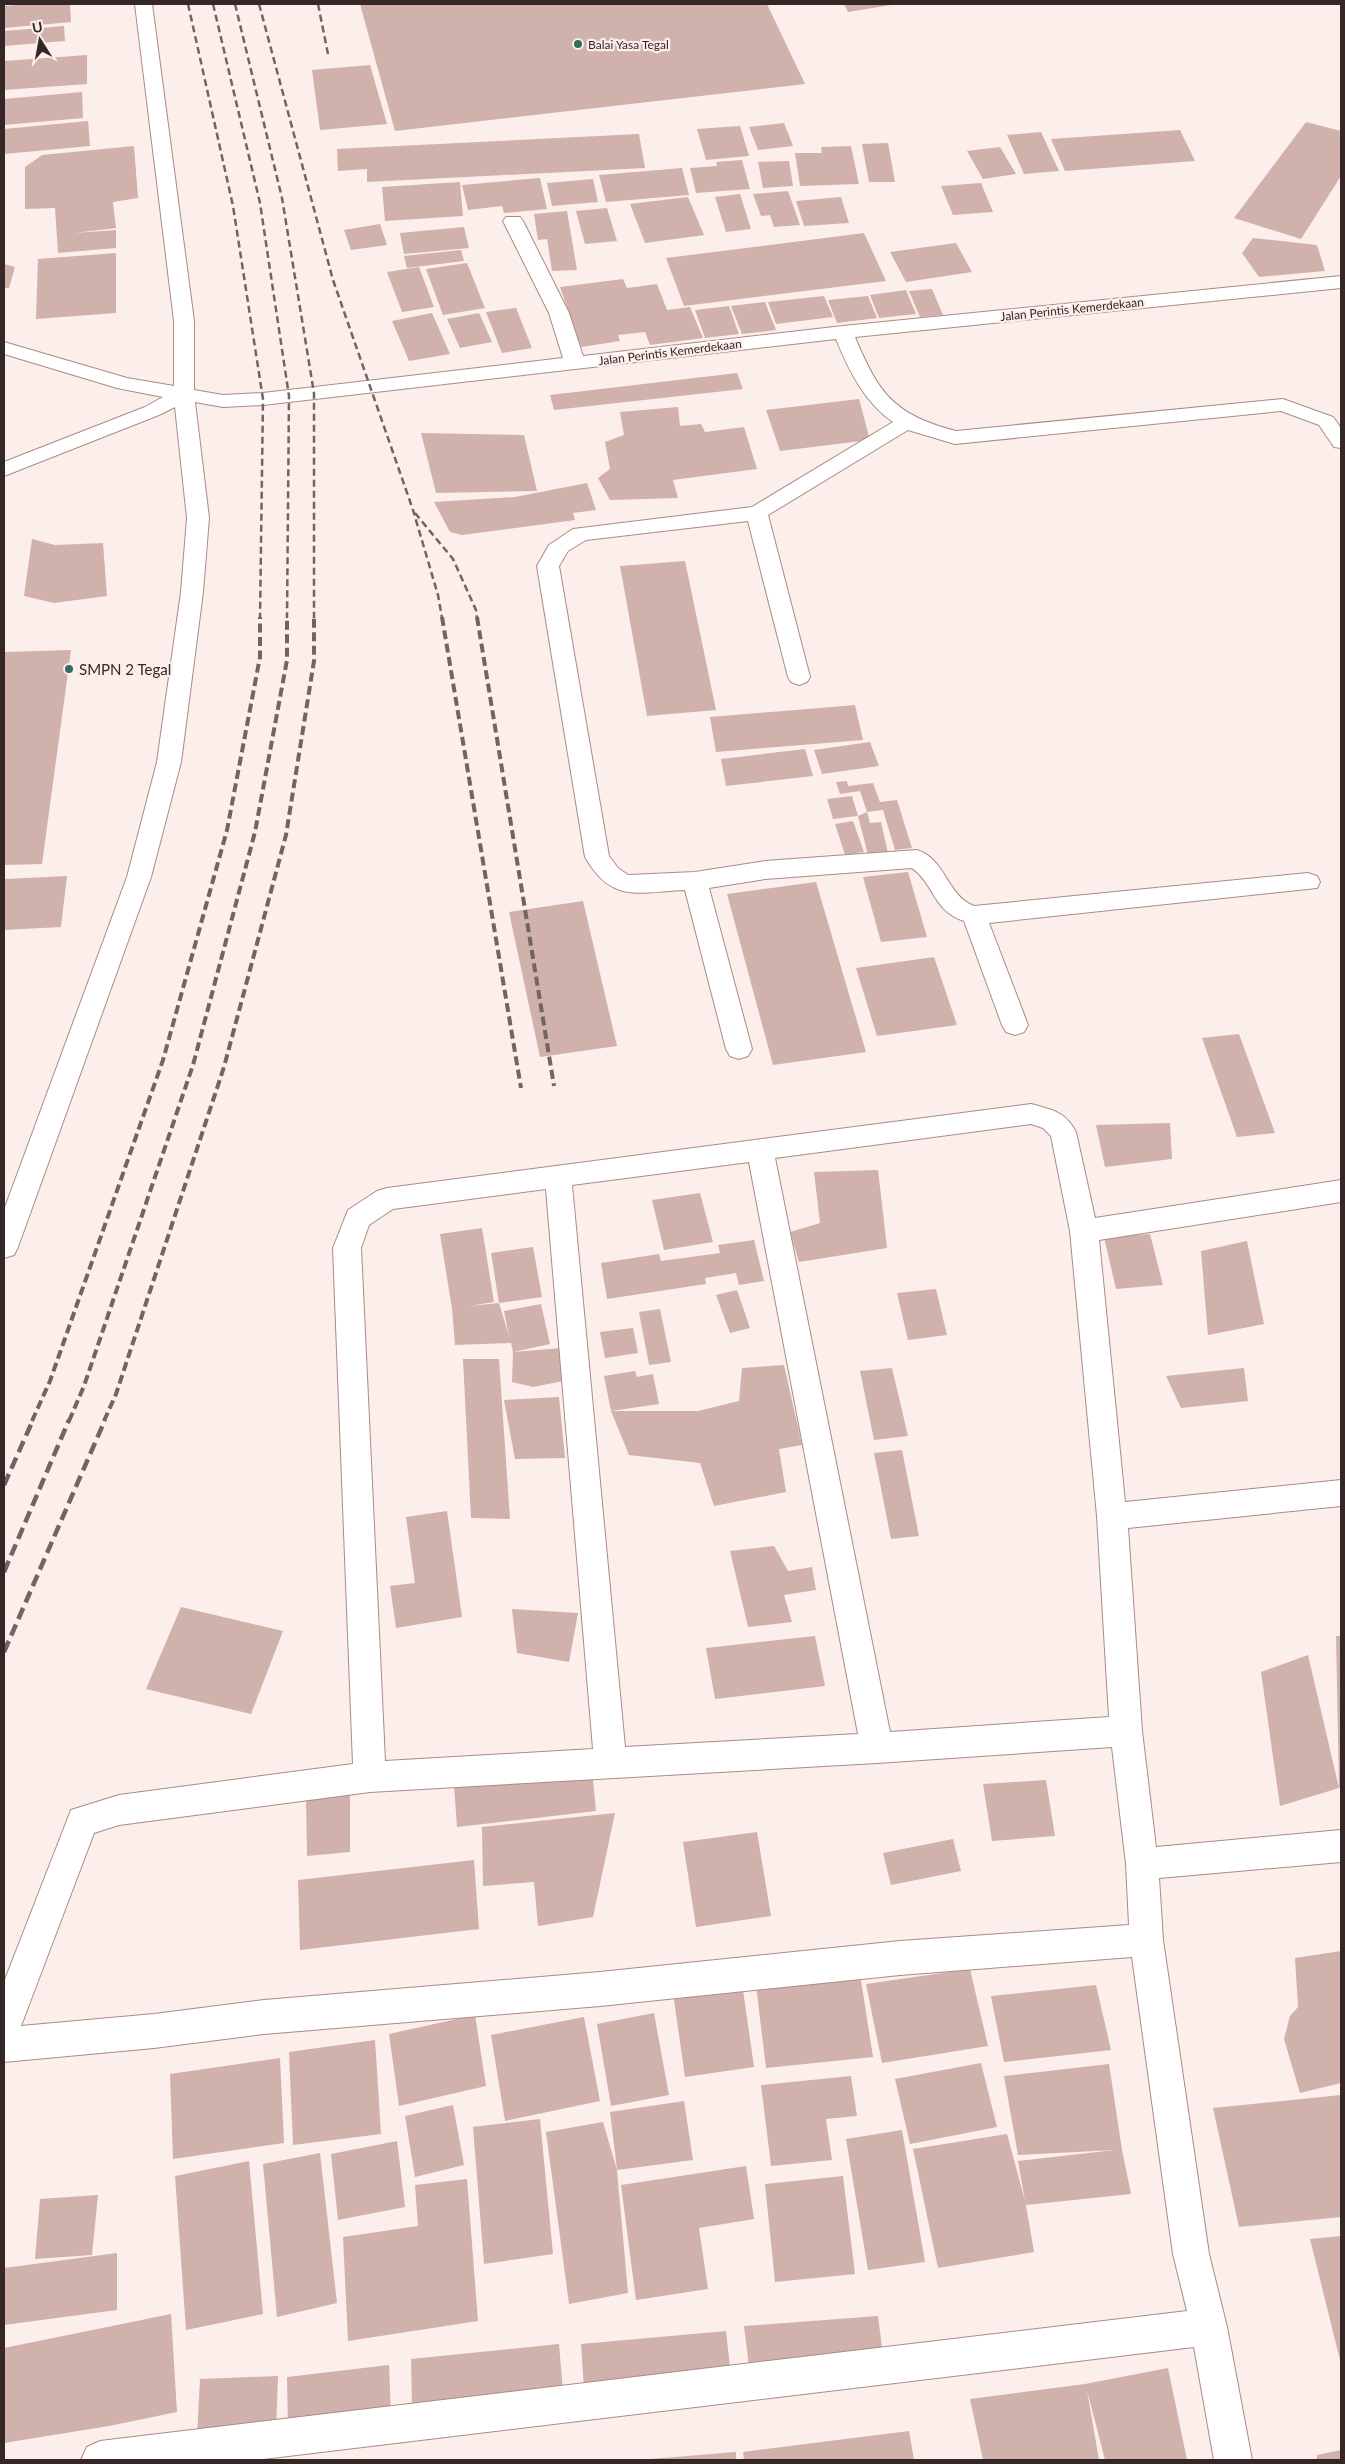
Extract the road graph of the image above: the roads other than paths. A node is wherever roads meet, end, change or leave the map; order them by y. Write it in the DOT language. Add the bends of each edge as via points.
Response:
graph roads {
  1 [pos="143,4"];
  2 [pos="513,221"];
  3 [pos="1341,282"];
  4 [pos="843,332"];
  5 [pos="4,348"];
  6 [pos="576,363"];
  7 [pos="184,394"];
  8 [pos="907,422"];
  9 [pos="1341,442"];
  10 [pos="4,469"];
  11 [pos="757,513"];
  12 [pos="798,677"];
  13 [pos="695,881"];
  14 [pos="1308,882"];
  15 [pos="974,915"];
  16 [pos="1015,1025"];
  17 [pos="739,1050"];
  18 [pos="760,1149"];
  19 [pos="558,1176"];
  20 [pos="1341,1191"];
  21 [pos="1084,1230"];
  22 [pos="4,1247"];
  23 [pos="1341,1493"];
  24 [pos="1112,1516"];
  25 [pos="1126,1731"];
  26 [pos="877,1748"];
  27 [pos="610,1762"];
  28 [pos="370,1777"];
  29 [pos="1341,1846"];
  30 [pos="1142,1864"];
  31 [pos="1146,1940"];
  32 [pos="4,2025"];
  33 [pos="4,2045"];
  34 [pos="1209,2327"];
  35 [pos="100,2460"];
  36 [pos="1233,2460"];
  1 -- 7 [label="street" via="184,320"];
  2 -- 6 [label="street" via="558,314"];
  3 -- 4 [label="street, Jalan Perintis Kemerdekaan"];
  4 -- 6 [label="street, Jalan Perintis Kemerdekaan"];
  4 -- 8 [label="street" via="859,371 885,403"];
  5 -- 7 [label="street, Jalan Perintis Kemerdekaan" via="124,384"];
  6 -- 7 [label="street, Jalan Perintis Kemerdekaan" via="263,399 223,401"];
  7 -- 10 [label="street" via="152,411"];
  7 -- 22 [label="street" via="198,518 192,592 169,762 138,877"];
  8 -- 9 [label="street" via="955,438 1283,405 1326,421"];
  8 -- 11 [label="street"];
  11 -- 12 [label="street"];
  11 -- 13 [label="street" via="580,534 562,542 552,554 548,566 598,857 616,881 627,884"];
  13 -- 15 [label="street" via="765,870 917,859 928,866 946,899 961,913"];
  13 -- 17 [label="street"];
  14 -- 15 [label="street"];
  15 -- 16 [label="street"];
  18 -- 19 [label="street"];
  18 -- 21 [label="street" via="1031,1114 1052,1120 1063,1132"];
  18 -- 26 [label="street"];
  19 -- 27 [label="street"];
  19 -- 28 [label="street" via="388,1199 358,1218 347,1248"];
  20 -- 21 [label="street"];
  21 -- 24 [label="street"];
  23 -- 24 [label="street"];
  24 -- 25 [label="street"];
  25 -- 26 [label="street"];
  25 -- 30 [label="street"];
  26 -- 27 [label="street"];
  27 -- 28 [label="street"];
  28 -- 32 [label="street" via="119,1810 82,1821"];
  29 -- 30 [label="street"];
  30 -- 31 [label="street"];
  31 -- 33 [label="street" via="900,1958 600,1989 264,2017"];
  31 -- 34 [label="street" via="1191,2254"];
  34 -- 35 [label="street"];
  34 -- 36 [label="street"];
}
